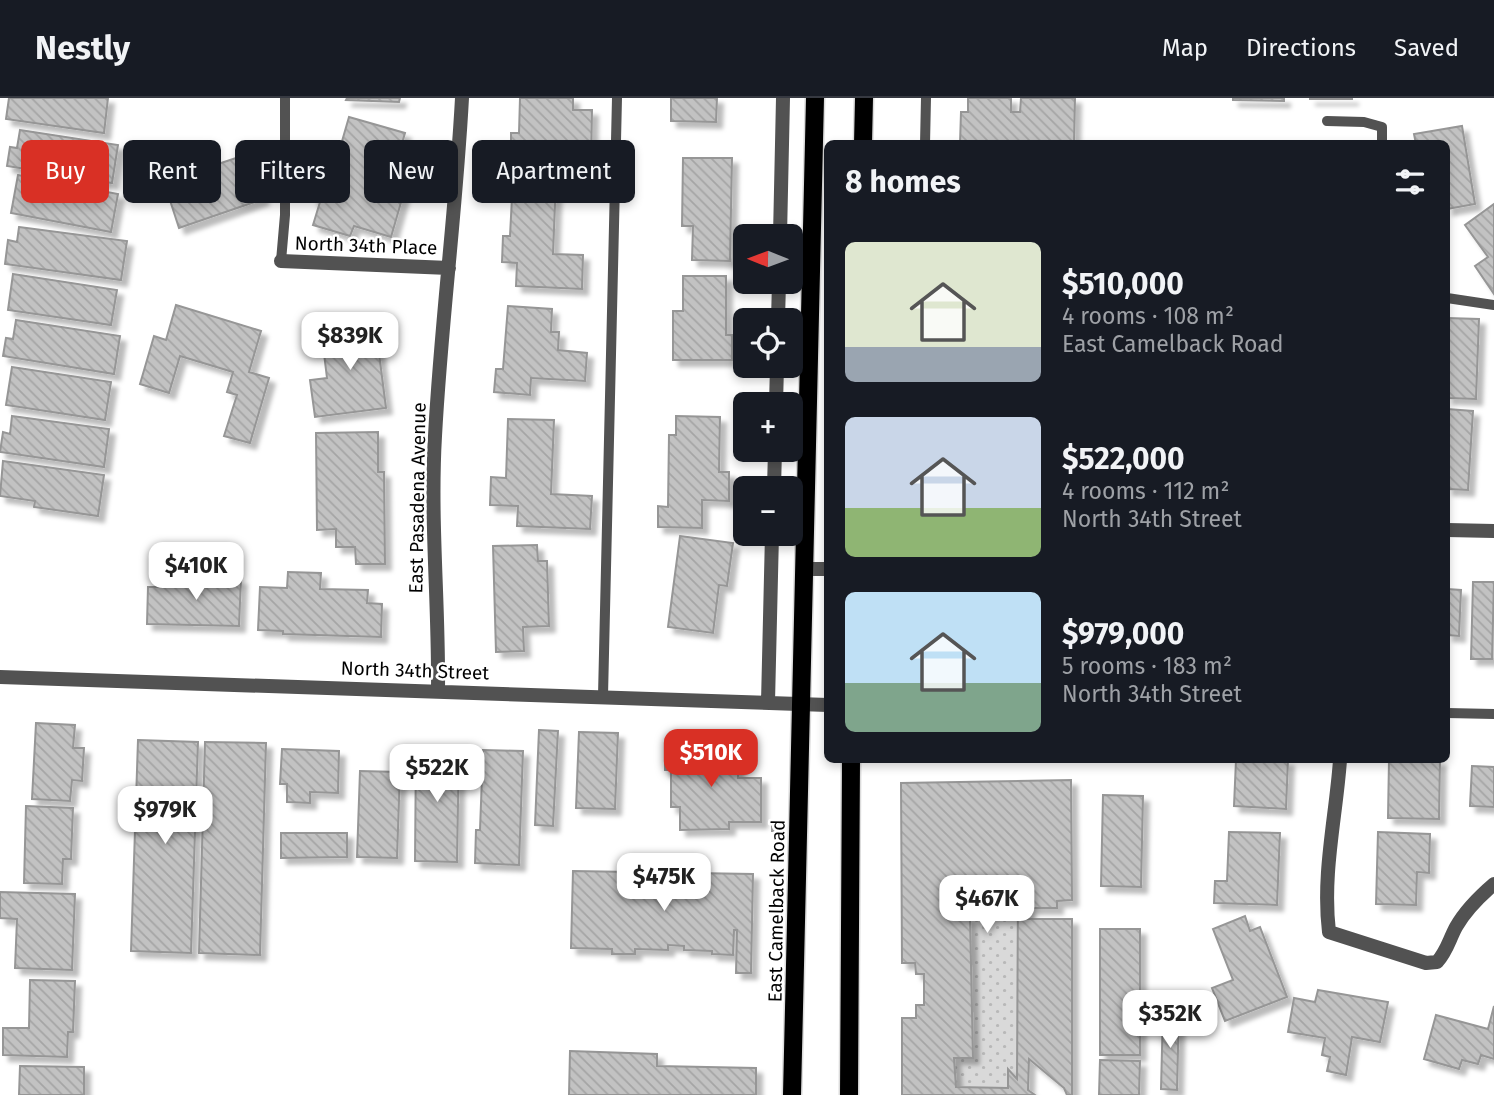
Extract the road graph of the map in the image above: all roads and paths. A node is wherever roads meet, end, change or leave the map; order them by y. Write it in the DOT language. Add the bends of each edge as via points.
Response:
graph roads {
  1 [pos="285,98"];
  2 [pos="462,98"];
  3 [pos="617,98"];
  4 [pos="783,98"];
  5 [pos="815,98"];
  6 [pos="864,98"];
  7 [pos="926,98"];
  8 [pos="1327,121"];
  9 [pos="863,140"];
  10 [pos="925,140"];
  11 [pos="1382,140"];
  12 [pos="780,224"];
  13 [pos="281,261"];
  14 [pos="449,268"];
  15 [pos="1450,298"];
  16 [pos="1494,305"];
  17 [pos="1450,530"];
  18 [pos="1494,531"];
  19 [pos="772,546"];
  20 [pos="804,569"];
  21 [pos="824,569"];
  22 [pos="0,677"];
  23 [pos="438,690"];
  24 [pos="603,696"];
  25 [pos="768,702"];
  26 [pos="802,704"];
  27 [pos="824,705"];
  28 [pos="1450,713"];
  29 [pos="1494,714"];
  30 [pos="851,763"];
  31 [pos="1340,763"];
  32 [pos="1494,884"];
  33 [pos="792,1095"];
  34 [pos="849,1095"];
  1 -- 13 [label="lane"];
  2 -- 14 [label="street, East Pasadena Avenue"];
  3 -- 24 [label="lane"];
  4 -- 12 [label="street"];
  5 -- 20 [label="main road, East Camelback Road"];
  6 -- 9 [label="main road"];
  7 -- 10 [label="lane"];
  8 -- 11 [label="lane" via="1382,127"];
  13 -- 14 [label="street, North 34th Place"];
  14 -- 23 [label="street, East Pasadena Avenue" via="432,503"];
  15 -- 16 [label="lane"];
  17 -- 18 [label="street"];
  19 -- 25 [label="street"];
  20 -- 21 [label="street"];
  20 -- 26 [label="main road, East Camelback Road"];
  22 -- 23 [label="street, North 34th Street"];
  23 -- 24 [label="street, North 34th Street"];
  24 -- 25 [label="street, North 34th Street"];
  25 -- 26 [label="street, North 34th Street"];
  26 -- 27 [label="street, North 34th Street"];
  26 -- 33 [label="main road, East Camelback Road"];
  28 -- 29 [label="lane"];
  30 -- 34 [label="main road"];
  31 -- 32 [label="street" via="1328,859 1329,932 1426,963 1437,962 1456,927"];
}
